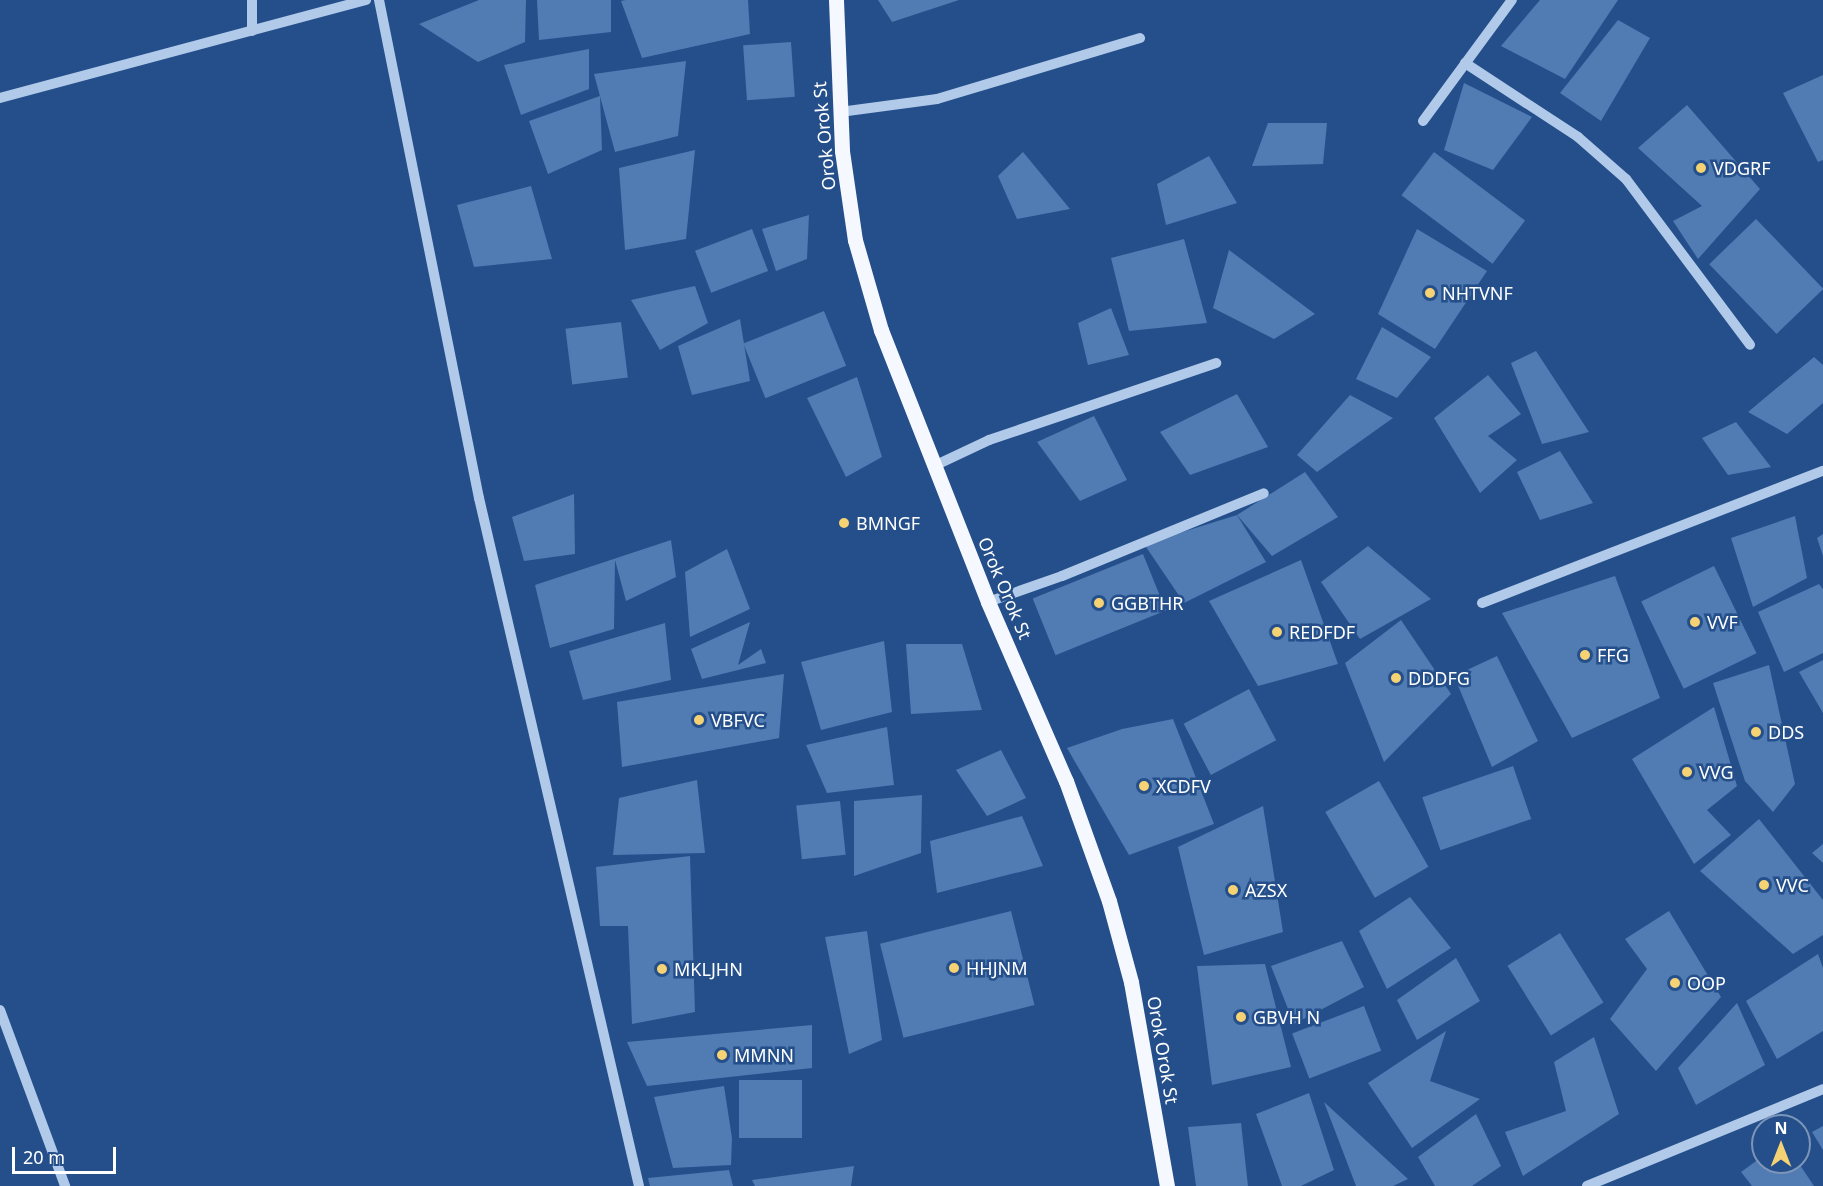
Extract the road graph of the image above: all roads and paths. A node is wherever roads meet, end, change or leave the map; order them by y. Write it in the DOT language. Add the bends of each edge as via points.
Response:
graph roads {
  1 [pos="252,0"];
  2 [pos="366,0"];
  3 [pos="379,0"];
  4 [pos="836,0"];
  5 [pos="1512,0"];
  6 [pos="252,31"];
  7 [pos="1140,38"];
  8 [pos="1465,63"];
  9 [pos="0,98"];
  10 [pos="840,112"];
  11 [pos="1423,121"];
  12 [pos="1749,345"];
  13 [pos="1216,363"];
  14 [pos="934,466"];
  15 [pos="1823,471"];
  16 [pos="1264,493"];
  17 [pos="988,602"];
  18 [pos="1482,603"];
  19 [pos="0,1010"];
  20 [pos="1823,1089"];
  21 [pos="65,1186"];
  22 [pos="639,1186"];
  23 [pos="1167,1186"];
  24 [pos="1587,1186"];
  1 -- 6 [label="street"];
  2 -- 6 [label="street"];
  3 -- 22 [label="street" via="479,498"];
  4 -- 10 [label="main road, Orok Orok St"];
  5 -- 8 [label="street"];
  6 -- 9 [label="street"];
  7 -- 10 [label="street" via="938,99"];
  8 -- 11 [label="street"];
  8 -- 12 [label="street" via="1578,137 1626,179"];
  10 -- 14 [label="main road, Orok Orok St" via="855,240 881,330"];
  13 -- 14 [label="street" via="989,440"];
  14 -- 17 [label="main road, Orok Orok St"];
  15 -- 18 [label="street"];
  16 -- 17 [label="street"];
  17 -- 23 [label="main road, Orok Orok St" via="1066,781 1109,901 1131,981"];
  19 -- 21 [label="street"];
  20 -- 24 [label="street"];
}
